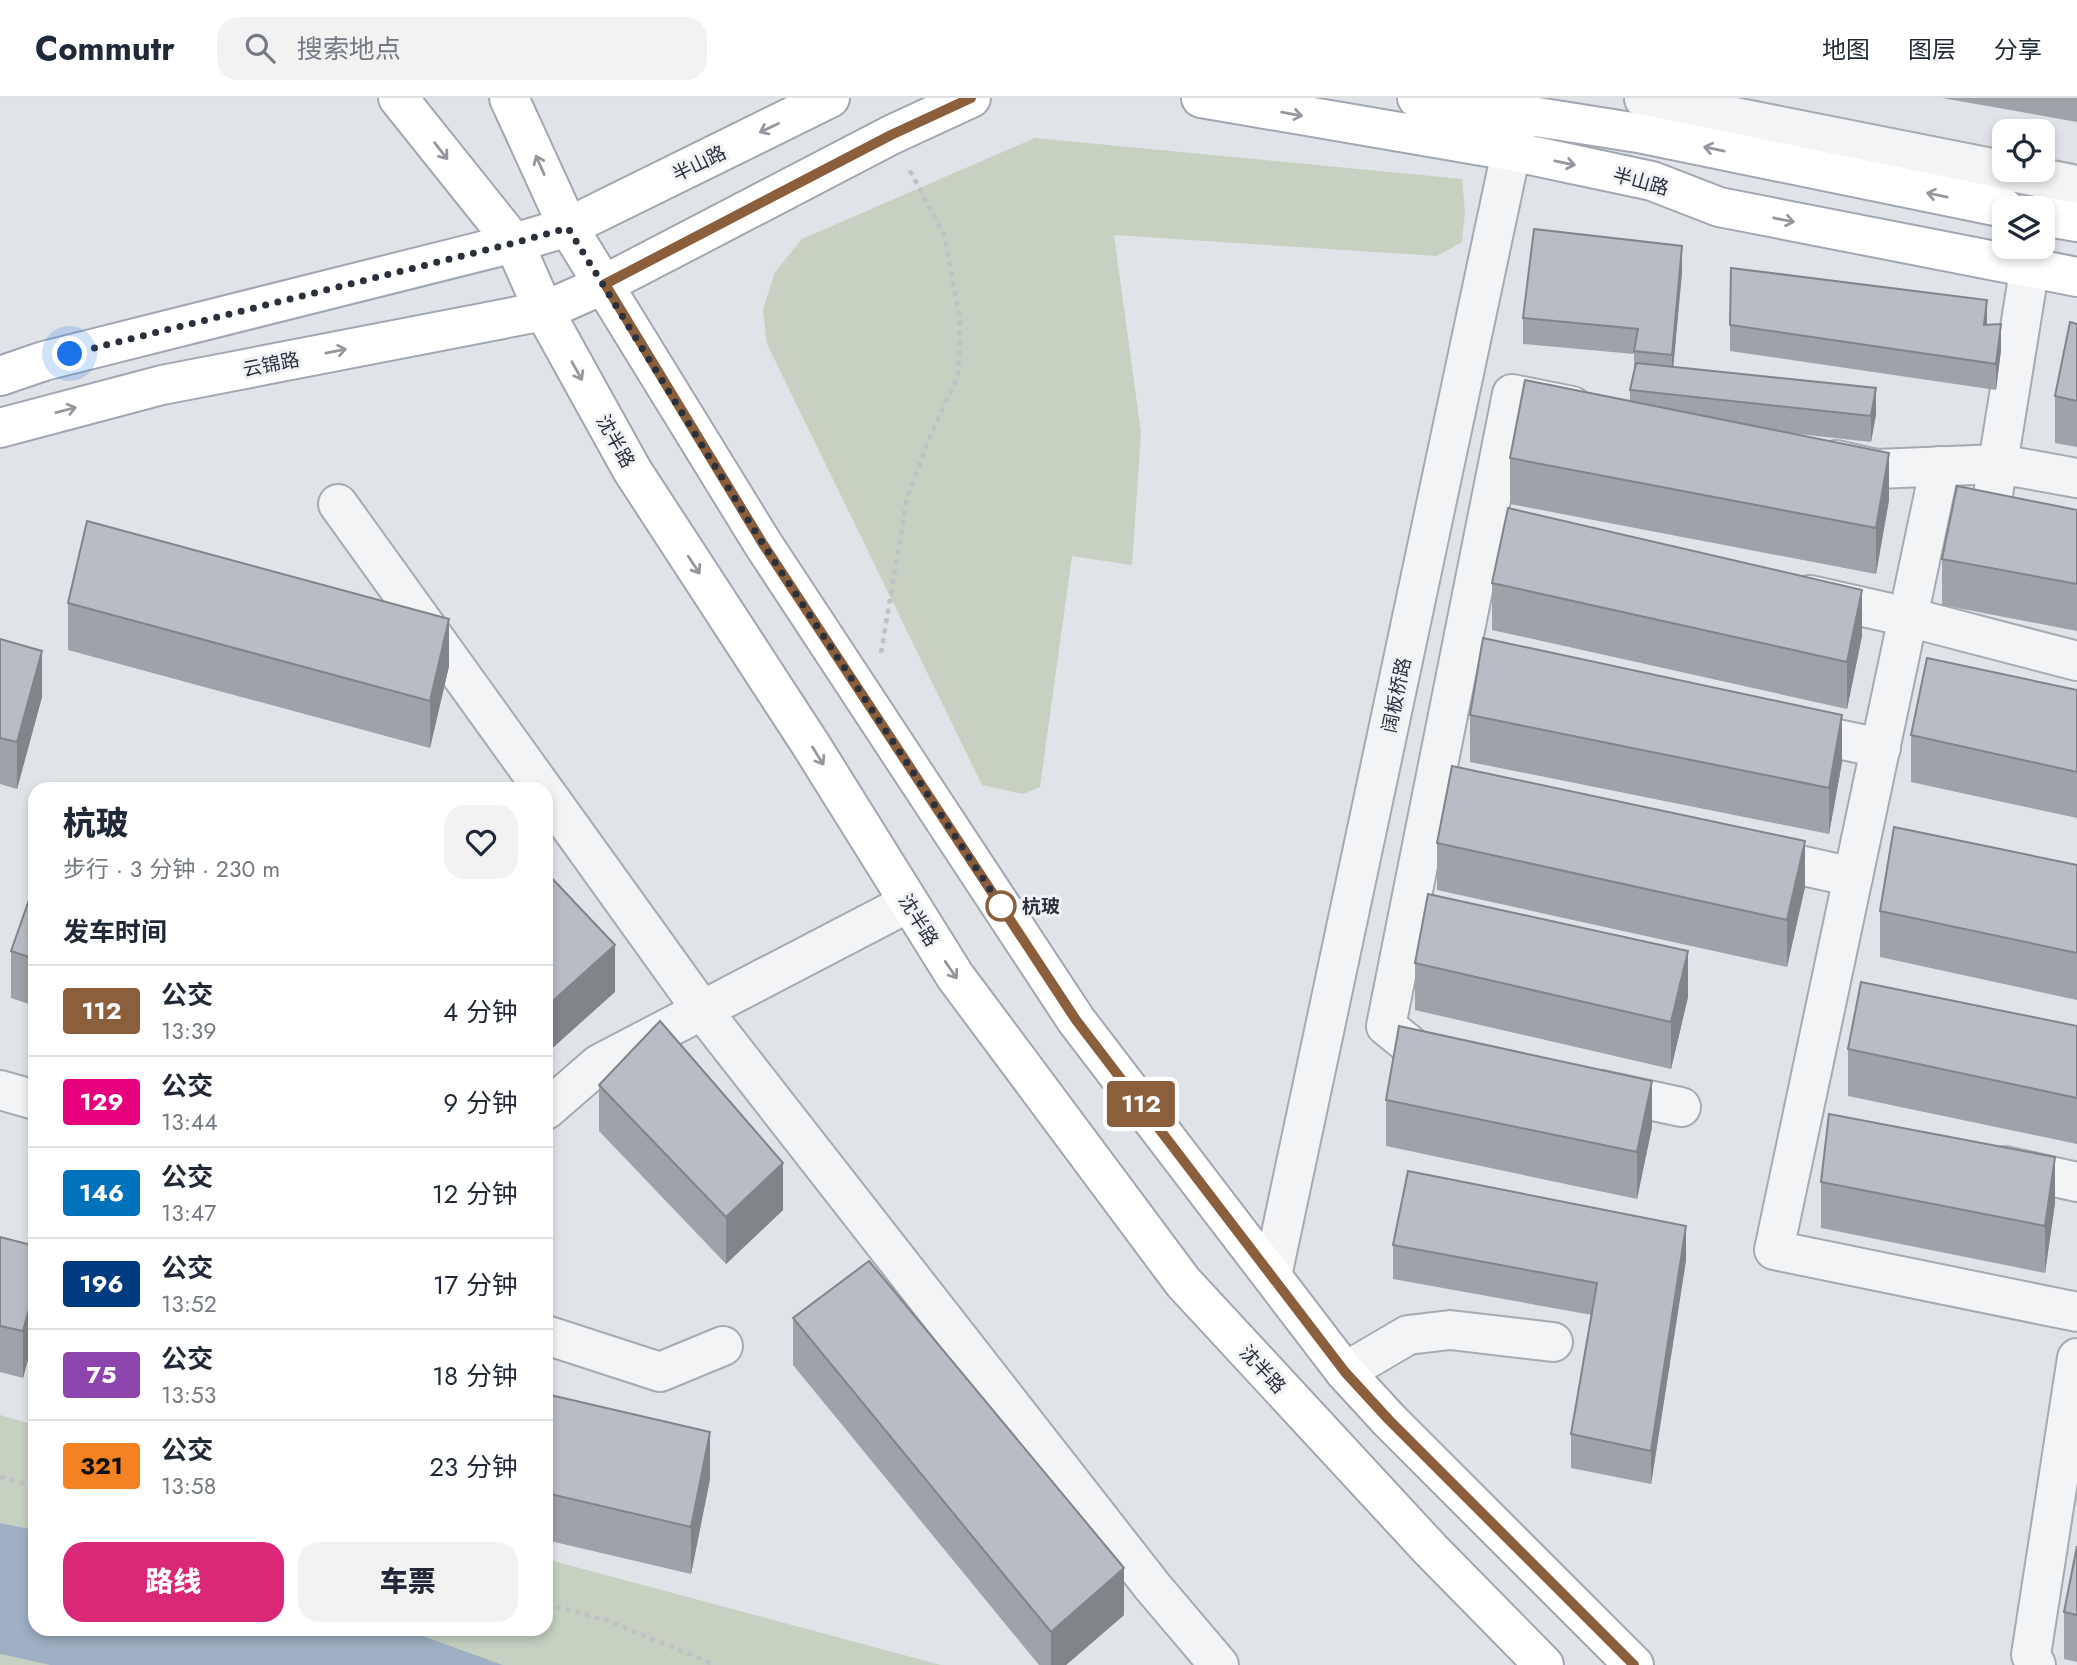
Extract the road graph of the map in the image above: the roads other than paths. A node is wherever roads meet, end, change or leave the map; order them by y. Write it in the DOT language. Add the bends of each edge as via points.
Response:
graph roads {
  1 [pos="398,98"];
  2 [pos="509,98"];
  3 [pos="830,98"];
  4 [pos="971,98"];
  5 [pos="1201,98"];
  6 [pos="1417,98"];
  7 [pos="1642,110"];
  8 [pos="1519,114"];
  9 [pos="1511,151"];
  10 [pos="2077,185"];
  11 [pos="1992,205"];
  12 [pos="2055,218"];
  13 [pos="2077,222"];
  14 [pos="568,228"];
  15 [pos="514,243"];
  16 [pos="1992,252"];
  17 [pos="2031,259"];
  18 [pos="2033,259"];
  19 [pos="2077,277"];
  20 [pos="605,284"];
  21 [pos="544,311"];
  22 [pos="0,376"];
  23 [pos="1607,413"];
  24 [pos="0,428"];
  25 [pos="1809,455"];
  26 [pos="1999,464"];
  27 [pos="1940,466"];
  28 [pos="2077,478"];
  29 [pos="338,504"];
  30 [pos="2077,532"];
  31 [pos="1772,586"];
  32 [pos="1908,617"];
  33 [pos="2077,660"];
  34 [pos="1758,723"];
  35 [pos="1881,748"];
  36 [pos="539,782"];
  37 [pos="553,802"];
  38 [pos="1718,846"];
  39 [pos="1853,877"];
  40 [pos="908,903"];
  41 [pos="1410,908"];
  42 [pos="1449,917"];
  43 [pos="1830,987"];
  44 [pos="1869,995"];
  45 [pos="702,1010"];
  46 [pos="1483,1065"];
  47 [pos="1562,1082"];
  48 [pos="0,1090"];
  49 [pos="28,1098"];
  50 [pos="553,1104"];
  51 [pos="1681,1107"];
  52 [pos="1801,1121"];
  53 [pos="1841,1130"];
  54 [pos="1972,1159"];
  55 [pos="2077,1182"];
  56 [pos="1272,1276"];
  57 [pos="2077,1312"];
  58 [pos="553,1337"];
  59 [pos="1553,1342"];
  60 [pos="723,1346"];
  61 [pos="2077,1358"];
  62 [pos="1345,1372"];
  63 [pos="2073,1407"];
  64 [pos="2062,1558"];
  65 [pos="1219,1665"];
  66 [pos="1544,1665"];
  67 [pos="1634,1665"];
  68 [pos="2036,1665"];
  1 -- 15 [label="main road, 沈半路, one-way"];
  14 -- 2 [label="main road, one-way"];
  3 -- 14 [label="main road, 半山路, one-way"];
  4 -- 20 [label="main road"];
  5 -- 9 [label="main road, 半山路, one-way"];
  6 -- 8 [label="main road"];
  7 -- 8 [label="main road"];
  7 -- 10 [label="street"];
  11 -- 7 [label="main road, one-way"];
  8 -- 9 [label="street, 阔板桥路"];
  9 -- 16 [label="main road, 半山路, one-way" via="1652,181 1719,207"];
  9 -- 56 [label="street, 阔板桥路"];
  12 -- 13 [label="main road"];
  14 -- 15 [label="main road"];
  14 -- 20 [label="main road"];
  15 -- 21 [label="main road, 沈半路"];
  15 -- 22 [label="main road"];
  17 -- 26 [label="street"];
  18 -- 19 [label="main road, 半山路"];
  20 -- 21 [label="main road"];
  20 -- 56 [label="main road" via="763,544 1076,1020"];
  24 -- 21 [label="main road, 云锦路, one-way" via="162,385"];
  21 -- 40 [label="main road, 沈半路, one-way" via="632,470"];
  23 -- 41 [label="street" via="1512,394 1501,524 1448,784"];
  25 -- 27 [label="street" via="1876,469"];
  26 -- 27 [label="street"];
  26 -- 28 [label="street"];
  26 -- 30 [label="street" via="1990,513"];
  27 -- 32 [label="street"];
  29 -- 36 [label="street"];
  31 -- 32 [label="street"];
  32 -- 33 [label="street"];
  32 -- 35 [label="street"];
  34 -- 35 [label="street"];
  35 -- 39 [label="street" via="1878,828"];
  37 -- 45 [label="street"];
  38 -- 39 [label="street"];
  39 -- 43 [label="street"];
  40 -- 45 [label="street"];
  40 -- 66 [label="main road, 沈半路, one-way" via="955,976 1182,1282"];
  41 -- 42 [label="street"];
  41 -- 46 [label="street" via="1386,1026 1418,1051"];
  43 -- 44 [label="street"];
  43 -- 52 [label="street"];
  45 -- 50 [label="street" via="599,1064"];
  45 -- 65 [label="street" via="1152,1586"];
  47 -- 51 [label="street"];
  48 -- 49 [label="street"];
  52 -- 53 [label="street"];
  52 -- 57 [label="street" via="1774,1250"];
  54 -- 55 [label="street"];
  56 -- 62 [label="main road"];
  58 -- 60 [label="street" via="660,1372"];
  59 -- 62 [label="street" via="1450,1330 1408,1335"];
  61 -- 63 [label="street"];
  62 -- 67 [label="main road"];
  63 -- 64 [label="street"];
  64 -- 68 [label="street" via="2031,1655"];
}
